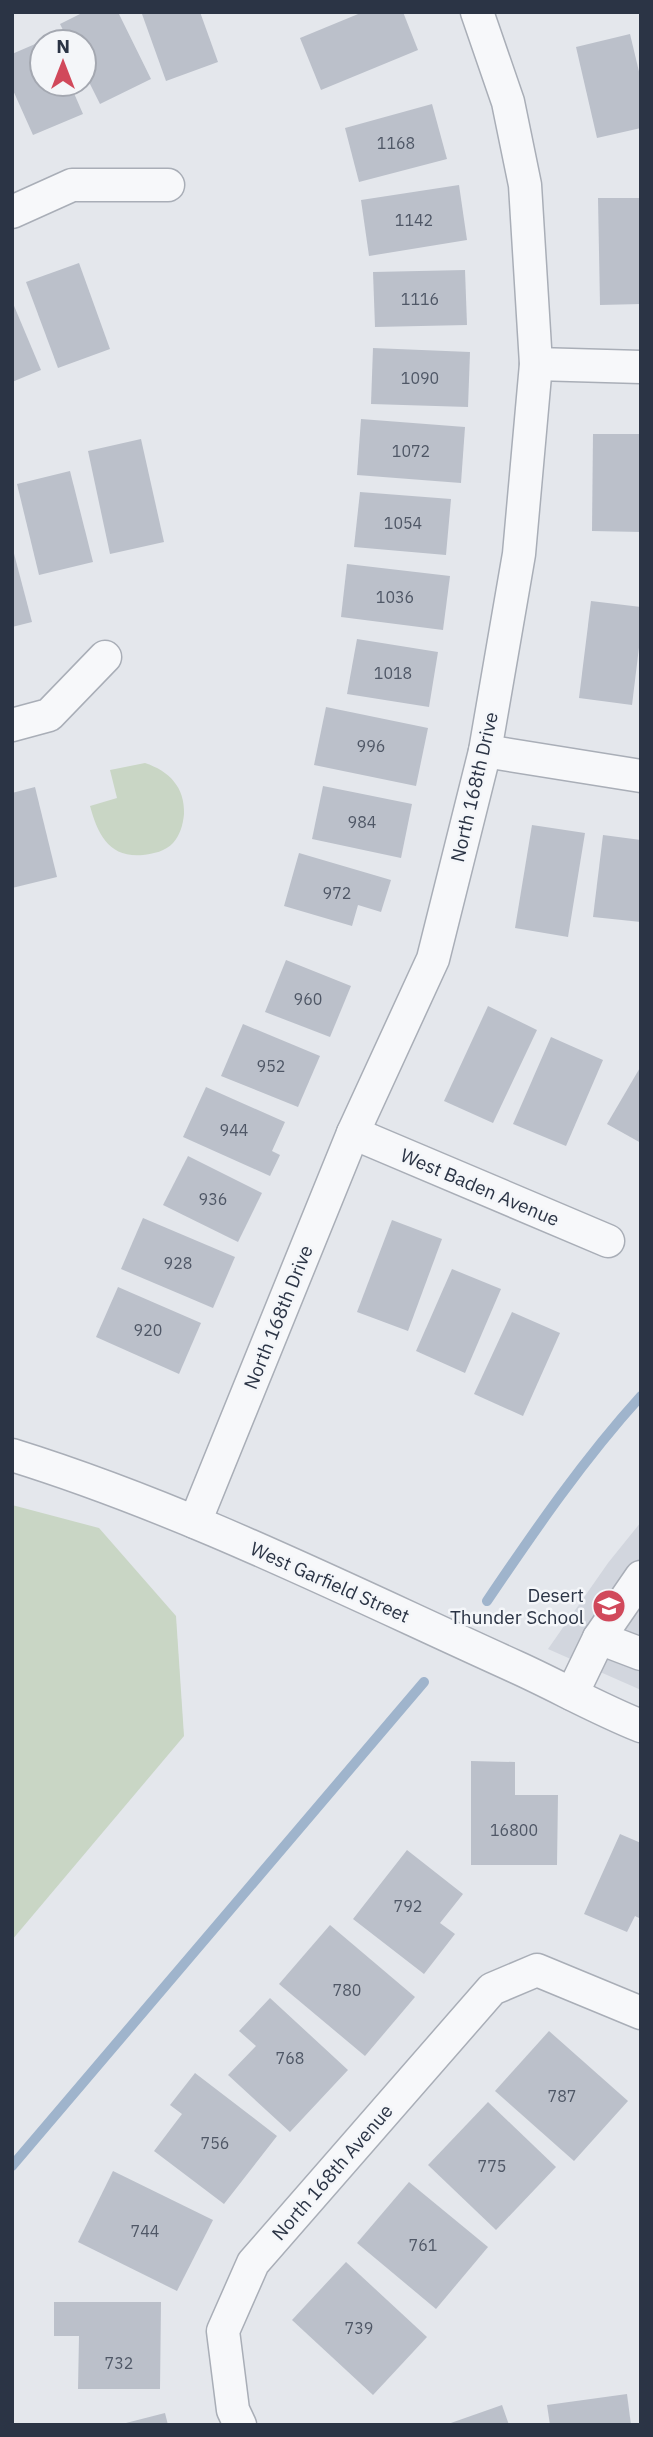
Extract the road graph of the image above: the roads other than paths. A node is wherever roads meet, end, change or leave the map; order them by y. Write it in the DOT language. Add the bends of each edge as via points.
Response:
graph roads {
  1 [pos="484,15"];
  2 [pos="168,185"];
  3 [pos="12,212"];
  4 [pos="537,364"];
  5 [pos="641,368"];
  6 [pos="106,657"];
  7 [pos="12,725"];
  8 [pos="485,751"];
  9 [pos="641,776"];
  10 [pos="352,1133"];
  11 [pos="608,1241"];
  12 [pos="12,1455"];
  13 [pos="195,1521"];
  14 [pos="641,1577"];
  15 [pos="599,1638"];
  16 [pos="641,1654"];
  17 [pos="572,1694"];
  18 [pos="641,1726"];
  19 [pos="641,2013"];
  20 [pos="240,2425"];
  1 -- 4 [label="street, North 168th Drive" via="525,185"];
  2 -- 3 [label="street" via="72,185"];
  4 -- 5 [label="street"];
  4 -- 8 [label="street, North 168th Drive" via="519,554"];
  6 -- 7 [label="street" via="49,715"];
  8 -- 9 [label="street"];
  8 -- 10 [label="street, North 168th Drive" via="433,959"];
  10 -- 11 [label="street, West Baden Avenue"];
  10 -- 13 [label="street, North 168th Drive"];
  12 -- 13 [label="street, West Garfield Street"];
  13 -- 17 [label="street, West Garfield Street"];
  14 -- 15 [label="street"];
  15 -- 16 [label="street"];
  15 -- 17 [label="street"];
  17 -- 18 [label="street, West Garfield Street"];
  19 -- 20 [label="street, North 168th Avenue" via="537,1970 492,1989 253,2263 223,2331 233,2410"];
}
